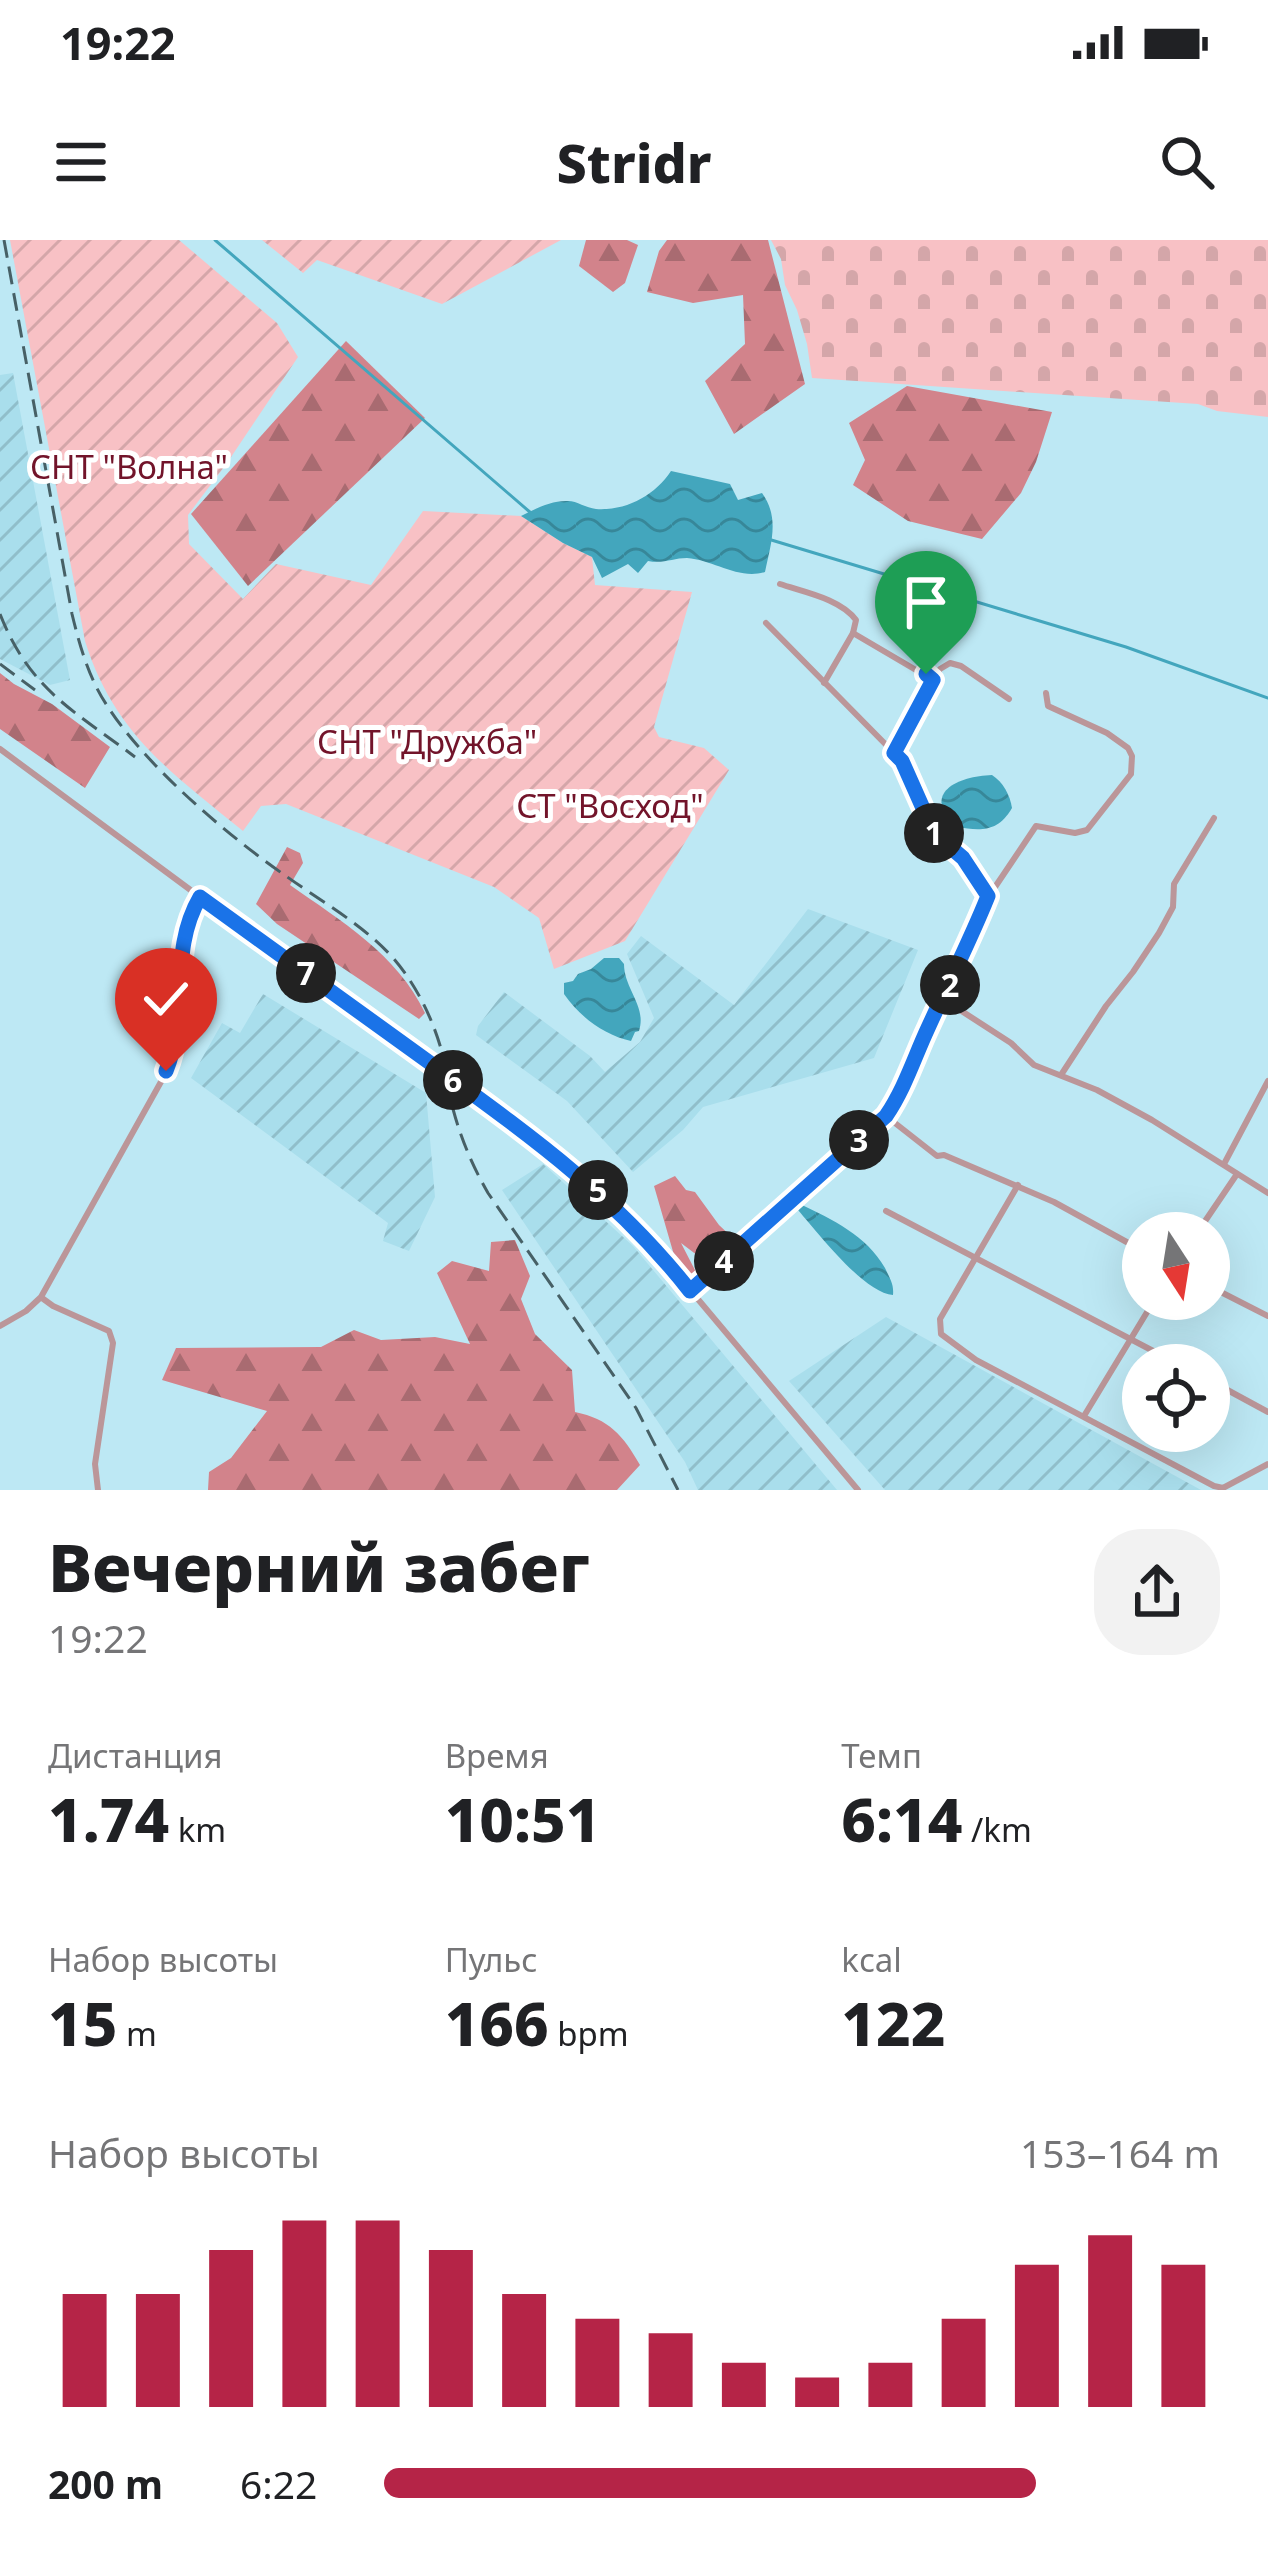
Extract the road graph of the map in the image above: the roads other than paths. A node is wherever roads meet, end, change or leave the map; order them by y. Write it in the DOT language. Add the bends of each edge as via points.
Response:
graph roads {
  1 [pos="780,584"];
  2 [pos="766,623"];
  3 [pos="854,633"];
  4 [pos="933,680"];
  5 [pos="824,683"];
  6 [pos="1046,693"];
  7 [pos="1010,698"];
  8 [pos="0,748"];
  9 [pos="894,753"];
  10 [pos="67,778"];
  11 [pos="57,791"];
  12 [pos="1214,818"];
  13 [pos="988,896"];
  14 [pos="200,897"];
  15 [pos="943,999"];
  16 [pos="1060,1076"];
  17 [pos="1268,1081"];
  18 [pos="886,1116"];
  19 [pos="1224,1164"];
  20 [pos="1237,1174"];
  21 [pos="1018,1185"];
  22 [pos="1268,1193"];
  23 [pos="886,1211"];
  24 [pos="1211,1212"];
  25 [pos="1122,1240"];
  26 [pos="977,1258"];
  27 [pos="690,1291"];
  28 [pos="41,1297"];
  29 [pos="1230,1297"];
  30 [pos="1268,1316"];
  31 [pos="1142,1320"];
  32 [pos="0,1326"];
  33 [pos="1130,1338"];
  34 [pos="1141,1344"];
  35 [pos="1230,1391"];
  36 [pos="1268,1412"];
  37 [pos="1084,1416"];
  38 [pos="1268,1464"];
  39 [pos="98,1490"];
  40 [pos="858,1490"];
  1 -- 3 [label="street" via="853,613"];
  2 -- 5 [label="street"];
  3 -- 4 [label="street"];
  3 -- 5 [label="street"];
  4 -- 7 [label="street" via="950,663"];
  4 -- 9 [label="street"];
  5 -- 9 [label="street"];
  6 -- 13 [label="street" via="1048,706 1128,748 1131,774 1087,830 1036,826"];
  8 -- 11 [label="street"];
  9 -- 13 [label="street" via="934,833"];
  10 -- 11 [label="street"];
  11 -- 14 [label="street"];
  12 -- 16 [label="street" via="1174,884 1160,933"];
  13 -- 15 [label="street"];
  14 -- 27 [label="street, bridge" via="598,1191"];
  14 -- 28 [label="street" via="182,938 172,1058"];
  15 -- 16 [label="street"];
  15 -- 18 [label="street"];
  16 -- 19 [label="street"];
  17 -- 19 [label="street"];
  18 -- 21 [label="street" via="937,1156"];
  18 -- 27 [label="street"];
  19 -- 20 [label="street"];
  20 -- 22 [label="street"];
  20 -- 24 [label="street"];
  21 -- 25 [label="street"];
  21 -- 26 [label="street"];
  23 -- 26 [label="street"];
  26 -- 33 [label="street"];
  26 -- 37 [label="street" via="940,1319 941,1334"];
  27 -- 40 [label="street"];
  28 -- 32 [label="street"];
  28 -- 39 [label="street" via="109,1331 113,1343"];
  29 -- 30 [label="street"];
  31 -- 33 [label="street"];
  33 -- 34 [label="street"];
  33 -- 37 [label="street"];
  35 -- 36 [label="street"];
  37 -- 38 [label="street" via="1214,1486"];
}
